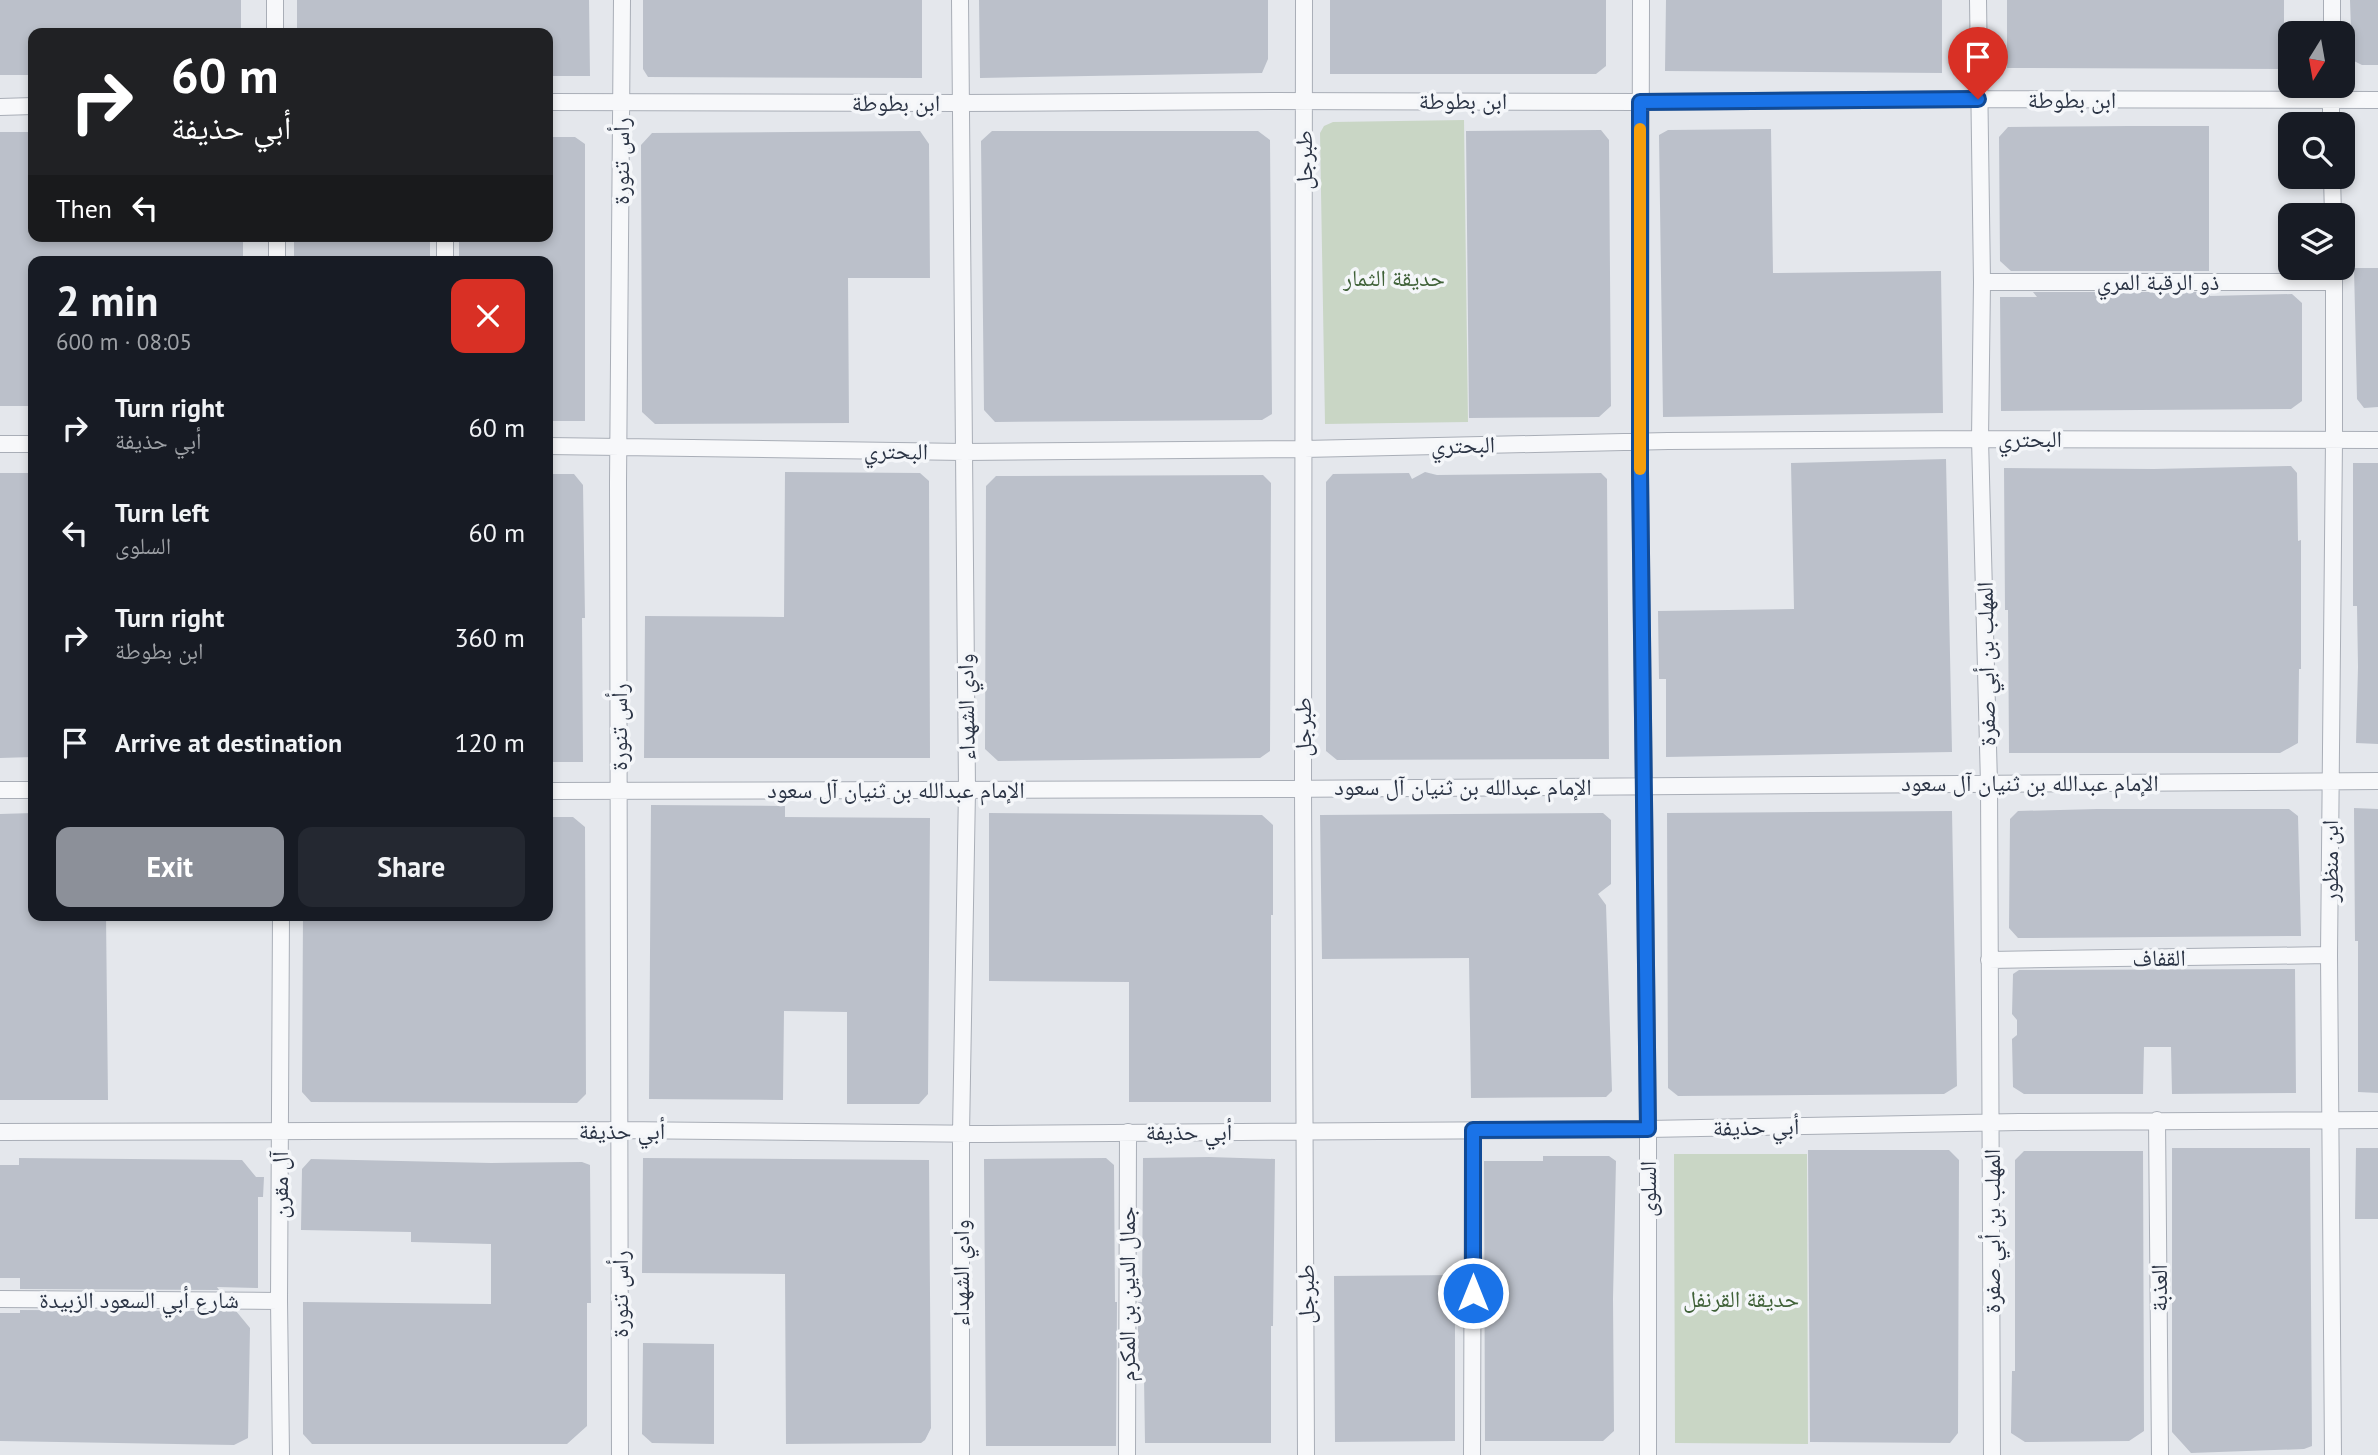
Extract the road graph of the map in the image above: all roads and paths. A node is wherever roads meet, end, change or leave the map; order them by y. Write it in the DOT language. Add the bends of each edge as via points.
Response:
graph roads {
  1 [pos="275,0"];
  2 [pos="622,0"];
  3 [pos="960,0"];
  4 [pos="1304,0"];
  5 [pos="1641,0"];
  6 [pos="1978,0"];
  7 [pos="2332,0"];
  8 [pos="2332,21"];
  9 [pos="275,28"];
  10 [pos="2278,94"];
  11 [pos="2356,97"];
  12 [pos="1978,99"];
  13 [pos="2378,100"];
  14 [pos="1304,101"];
  15 [pos="553,102"];
  16 [pos="1640,102"];
  17 [pos="621,103"];
  18 [pos="960,103"];
  19 [pos="28,106"];
  20 [pos="0,107"];
  21 [pos="2278,276"];
  22 [pos="2334,280"];
  23 [pos="1982,282"];
  24 [pos="1980,439"];
  25 [pos="2334,440"];
  26 [pos="2378,440"];
  27 [pos="1640,442"];
  28 [pos="0,444"];
  29 [pos="28,444"];
  30 [pos="553,446"];
  31 [pos="618,448"];
  32 [pos="1304,449"];
  33 [pos="964,452"];
  34 [pos="2378,780"];
  35 [pos="2331,781"];
  36 [pos="1989,783"];
  37 [pos="1643,786"];
  38 [pos="1303,788"];
  39 [pos="0,790"];
  40 [pos="28,790"];
  41 [pos="967,790"];
  42 [pos="553,791"];
  43 [pos="620,791"];
  44 [pos="281,921"];
  45 [pos="2329,955"];
  46 [pos="1989,960"];
  47 [pos="2157,1120"];
  48 [pos="2331,1120"];
  49 [pos="2378,1120"];
  50 [pos="1992,1122"];
  51 [pos="1648,1129"];
  52 [pos="619,1130"];
  53 [pos="1473,1130"];
  54 [pos="1306,1131"];
  55 [pos="0,1132"];
  56 [pos="280,1132"];
  57 [pos="1128,1132"];
  58 [pos="961,1134"];
  59 [pos="0,1299"];
  60 [pos="279,1301"];
  61 [pos="281,1455"];
  62 [pos="620,1455"];
  63 [pos="961,1455"];
  64 [pos="1127,1455"];
  65 [pos="1306,1455"];
  66 [pos="1472,1455"];
  67 [pos="1648,1455"];
  68 [pos="1992,1455"];
  69 [pos="2160,1455"];
  70 [pos="2333,1455"];
  1 -- 9 [label="street"];
  2 -- 17 [label="street, رأس تنورة"];
  3 -- 18 [label="street, وادي الشهداء"];
  4 -- 14 [label="street, طبرجل"];
  5 -- 16 [label="street, السلوى"];
  6 -- 12 [label="street, المهلب بن أبي صفرة"];
  7 -- 8 [label="street"];
  10 -- 12 [label="street, ابن بطوطة"];
  11 -- 13 [label="street, ابن بطوطة"];
  12 -- 16 [label="street, ابن بطوطة"];
  12 -- 23 [label="street, المهلب بن أبي صفرة"];
  14 -- 16 [label="street, ابن بطوطة"];
  14 -- 18 [label="street, ابن بطوطة"];
  14 -- 32 [label="street, طبرجل"];
  15 -- 17 [label="street, ابن بطوطة"];
  16 -- 27 [label="street, السلوى"];
  17 -- 18 [label="street, ابن بطوطة"];
  17 -- 31 [label="street, رأس تنورة"];
  18 -- 33 [label="street, وادي الشهداء"];
  19 -- 20 [label="street"];
  21 -- 23 [label="street, ذو الرقبة المري"];
  22 -- 25 [label="street, ابن منظور"];
  23 -- 24 [label="street, المهلب بن أبي صفرة"];
  24 -- 25 [label="street, البحتري"];
  24 -- 27 [label="street, البحتري"];
  24 -- 36 [label="street, المهلب بن أبي صفرة"];
  25 -- 26 [label="street, البحتري"];
  25 -- 35 [label="street, ابن منظور"];
  27 -- 32 [label="street, البحتري"];
  27 -- 37 [label="street, السلوى"];
  28 -- 29 [label="street"];
  30 -- 31 [label="street, البحتري"];
  31 -- 33 [label="street, البحتري"];
  31 -- 43 [label="street, رأس تنورة"];
  32 -- 33 [label="street, البحتري"];
  32 -- 38 [label="street, طبرجل"];
  33 -- 41 [label="street, وادي الشهداء"];
  34 -- 35 [label="street, الإمام عبدالله بن ثنيان آل سعود"];
  35 -- 36 [label="street, الإمام عبدالله بن ثنيان آل سعود"];
  35 -- 45 [label="street, ابن منظور"];
  36 -- 37 [label="street, الإمام عبدالله بن ثنيان آل سعود"];
  36 -- 46 [label="street, المهلب بن أبي صفرة"];
  37 -- 38 [label="street, الإمام عبدالله بن ثنيان آل سعود"];
  37 -- 51 [label="street, السلوى"];
  38 -- 41 [label="street, الإمام عبدالله بن ثنيان آل سعود"];
  38 -- 54 [label="street, طبرجل"];
  39 -- 40 [label="street"];
  41 -- 43 [label="street, الإمام عبدالله بن ثنيان آل سعود"];
  41 -- 58 [label="street, وادي الشهداء"];
  42 -- 43 [label="street, الإمام عبدالله بن ثنيان آل سعود"];
  43 -- 52 [label="street, رأس تنورة"];
  44 -- 56 [label="street, آل مقرن"];
  45 -- 46 [label="street, القفاف"];
  45 -- 48 [label="street, ابن منظور"];
  46 -- 50 [label="street, المهلب بن أبي صفرة"];
  47 -- 48 [label="street, أبي حذيفة"];
  47 -- 50 [label="street, أبي حذيفة"];
  47 -- 69 [label="street, العذبة"];
  48 -- 49 [label="street, أبي حذيفة"];
  48 -- 70 [label="street, ابن منظور"];
  50 -- 51 [label="street, أبي حذيفة"];
  50 -- 68 [label="street, المهلب بن أبي صفرة"];
  51 -- 53 [label="street, أبي حذيفة"];
  51 -- 67 [label="street, السلوى"];
  52 -- 56 [label="street, أبي حذيفة"];
  52 -- 58 [label="street, أبي حذيفة"];
  52 -- 62 [label="street, رأس تنورة"];
  53 -- 54 [label="street, أبي حذيفة"];
  53 -- 66 [label="street"];
  54 -- 57 [label="street, أبي حذيفة"];
  54 -- 65 [label="street, طبرجل"];
  55 -- 56 [label="street, أبي حذيفة"];
  56 -- 60 [label="street, آل مقرن"];
  57 -- 58 [label="street, أبي حذيفة"];
  57 -- 64 [label="street, جمال الدين بن المكرم"];
  58 -- 63 [label="street, وادي الشهداء"];
  59 -- 60 [label="street, شارع أبي السعود الزبيدة"];
  60 -- 61 [label="street, آل مقرن"];
}
